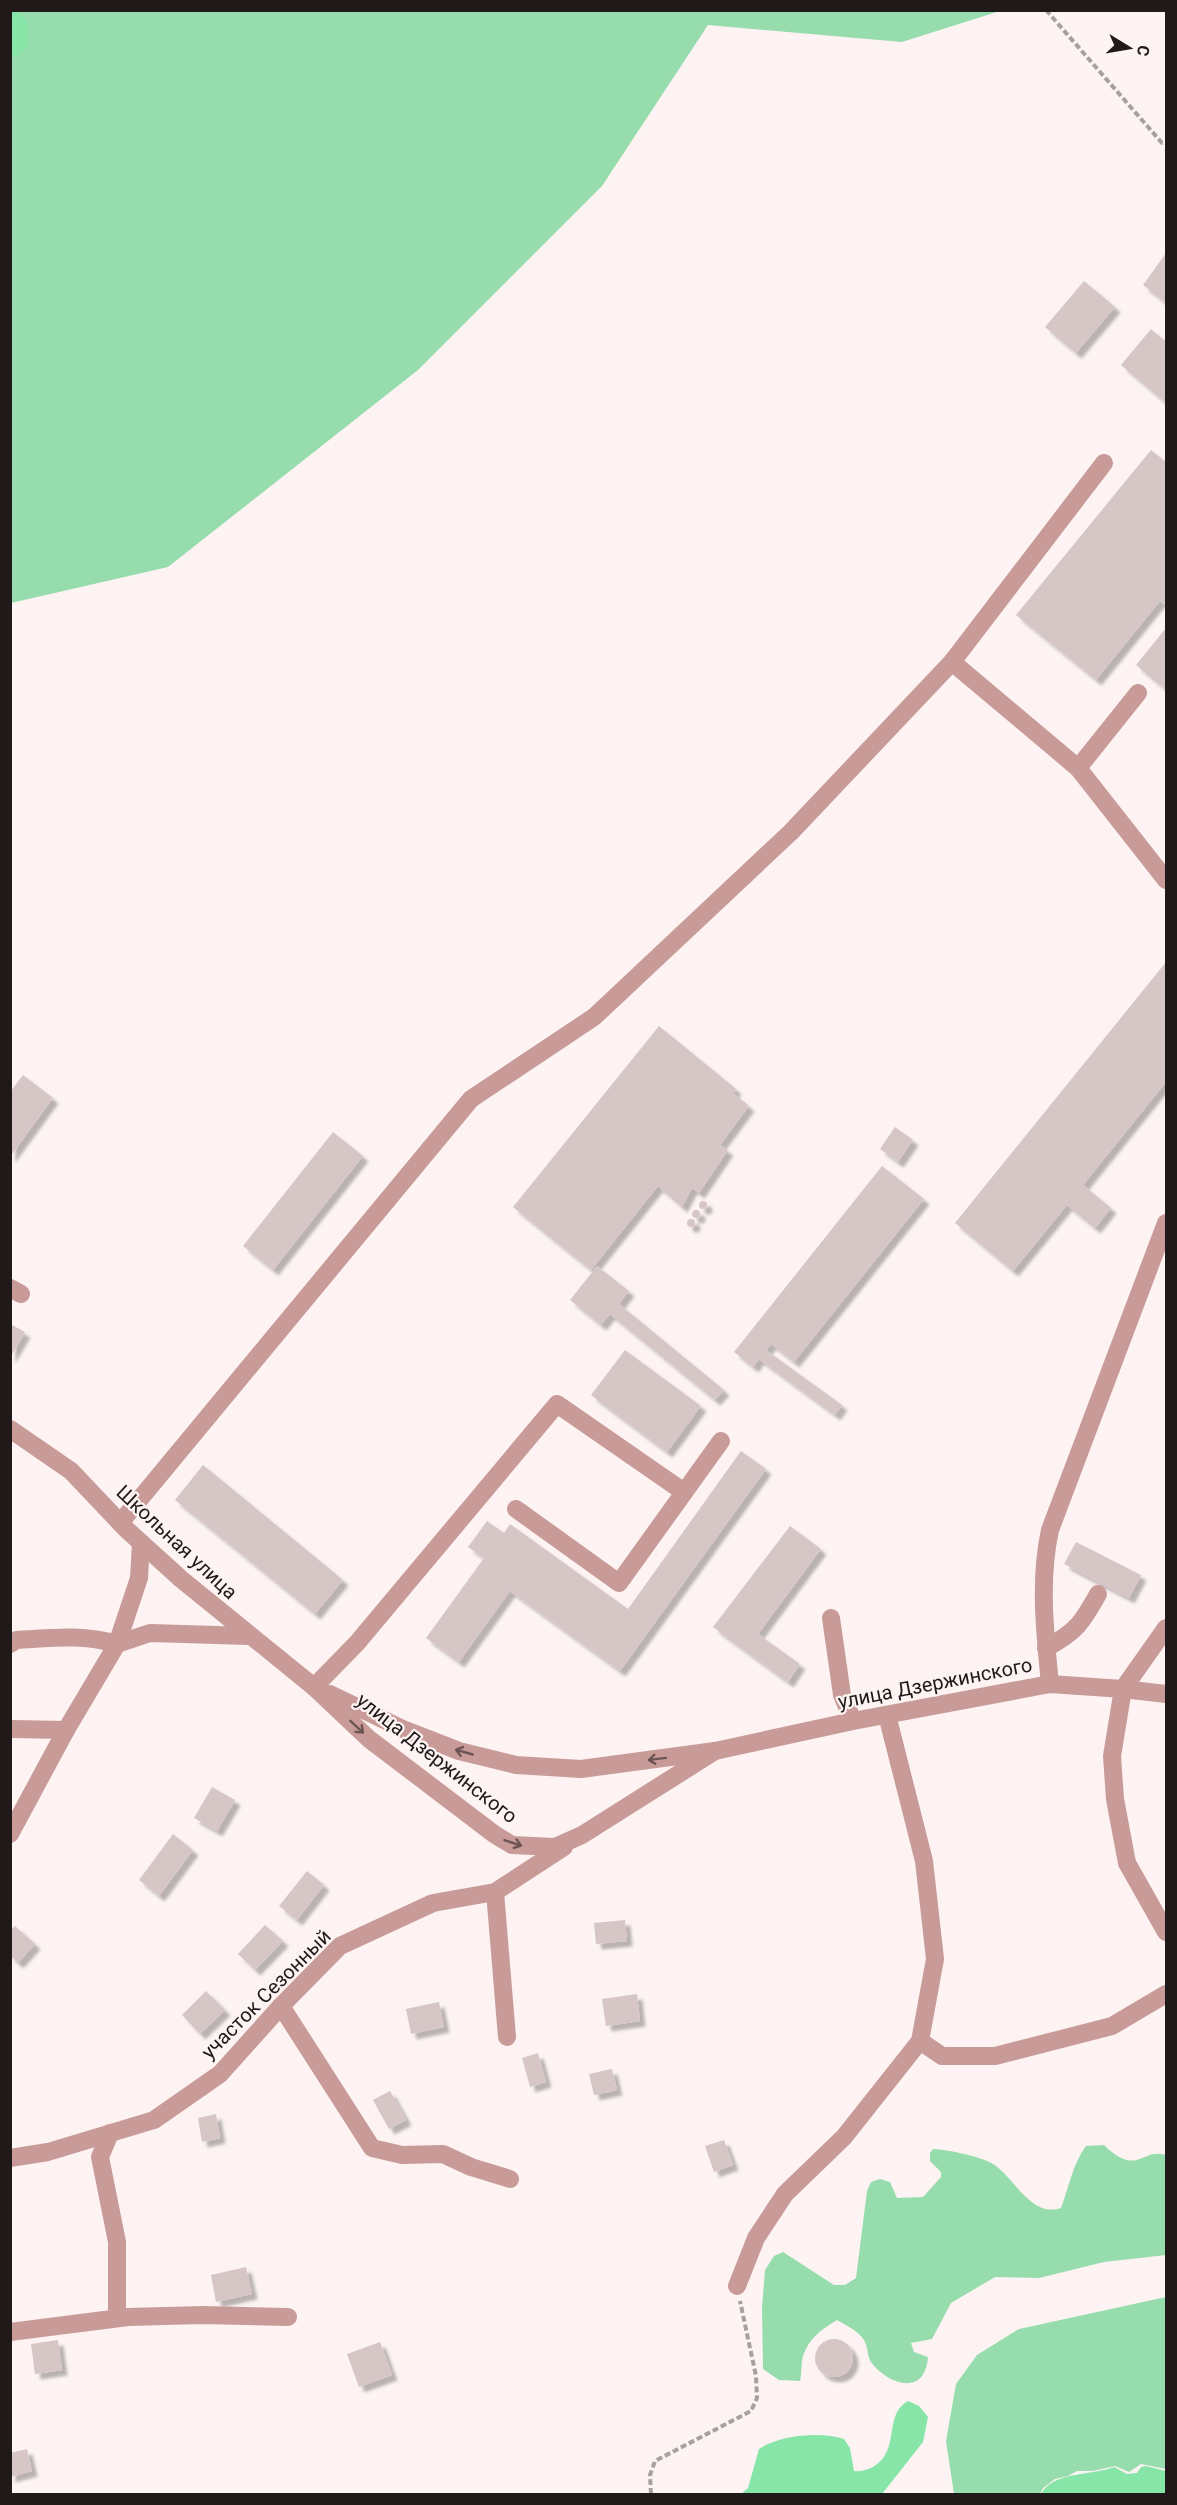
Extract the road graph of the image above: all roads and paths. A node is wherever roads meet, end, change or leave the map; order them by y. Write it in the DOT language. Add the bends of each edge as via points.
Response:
graph roads {
  1 [pos="1046,10"];
  2 [pos="1167,143"];
  3 [pos="1104,463"];
  4 [pos="952,662"];
  5 [pos="1138,693"];
  6 [pos="1078,768"];
  7 [pos="1167,880"];
  8 [pos="1167,1222"];
  9 [pos="10,1429"];
  10 [pos="721,1441"];
  11 [pos="684,1492"];
  12 [pos="516,1509"];
  13 [pos="120,1523"];
  14 [pos="141,1544"];
  15 [pos="1098,1594"];
  16 [pos="831,1618"];
  17 [pos="1167,1628"];
  18 [pos="249,1636"];
  19 [pos="10,1644"];
  20 [pos="117,1644"];
  21 [pos="1046,1648"];
  22 [pos="1050,1684"];
  23 [pos="314,1687"];
  24 [pos="1123,1689"];
  25 [pos="1167,1694"];
  26 [pos="887,1715"];
  27 [pos="853,1721"];
  28 [pos="10,1729"];
  29 [pos="66,1730"];
  30 [pos="715,1751"];
  31 [pos="10,1834"];
  32 [pos="582,1835"];
  33 [pos="495,1892"];
  34 [pos="1167,1932"];
  35 [pos="1167,1994"];
  36 [pos="281,2006"];
  37 [pos="507,2037"];
  38 [pos="920,2041"];
  39 [pos="110,2133"];
  40 [pos="10,2158"];
  41 [pos="510,2179"];
  42 [pos="737,2286"];
  43 [pos="288,2317"];
  44 [pos="117,2318"];
  45 [pos="10,2332"];
  46 [pos="651,2494"];
  1 -- 2 [label="path" via="1162,143"];
  3 -- 4 [label="street"];
  4 -- 6 [label="street"];
  4 -- 13 [label="street" via="791,832 594,1017 471,1099"];
  5 -- 6 [label="street"];
  6 -- 7 [label="street"];
  8 -- 21 [label="street" via="1050,1530 1045,1551"];
  9 -- 13 [label="street, Школьная улица" via="71,1471"];
  10 -- 11 [label="street"];
  11 -- 12 [label="street" via="619,1582"];
  11 -- 23 [label="street" via="557,1404 357,1643"];
  13 -- 14 [label="street, Школьная улица"];
  14 -- 18 [label="street, Школьная улица"];
  14 -- 20 [label="street" via="139,1578"];
  15 -- 21 [label="street" via="1073,1633"];
  16 -- 27 [label="street" via="842,1695"];
  17 -- 24 [label="street"];
  18 -- 20 [label="street" via="150,1633"];
  18 -- 23 [label="street, Школьная улица"];
  19 -- 20 [label="street" via="75,1636"];
  20 -- 29 [label="street"];
  21 -- 22 [label="street"];
  22 -- 24 [label="street, улица Дзержинского"];
  22 -- 26 [label="street, улица Дзержинского"];
  30 -- 23 [label="street, улица Дзержинского, one-way" via="581,1769 516,1765 459,1751"];
  23 -- 32 [label="street, улица Дзержинского, one-way" via="369,1739 512,1845 555,1848"];
  24 -- 25 [label="street, улица Дзержинского"];
  24 -- 34 [label="street" via="1112,1756 1126,1863"];
  26 -- 27 [label="street, улица Дзержинского"];
  26 -- 38 [label="street" via="924,1861 935,1959"];
  27 -- 30 [label="street, улица Дзержинского"];
  28 -- 29 [label="street"];
  29 -- 31 [label="street"];
  30 -- 32 [label="street, улица Дзержинского"];
  32 -- 33 [label="street, участок Сезонный"];
  33 -- 36 [label="street, участок Сезонный" via="433,1903 340,1946"];
  33 -- 37 [label="street"];
  35 -- 38 [label="street" via="1112,2026 995,2056 942,2056"];
  36 -- 39 [label="street, участок Сезонный" via="220,2074 154,2120"];
  36 -- 41 [label="street" via="372,2148 402,2155 443,2154"];
  38 -- 42 [label="street" via="844,2137 784,2194 756,2238"];
  39 -- 40 [label="street, участок Сезонный" via="48,2152"];
  39 -- 44 [label="street" via="100,2157 117,2242"];
  42 -- 46 [label="path" via="757,2398 751,2411 655,2461 650,2475"];
  43 -- 44 [label="street"];
  44 -- 45 [label="street"];
}
